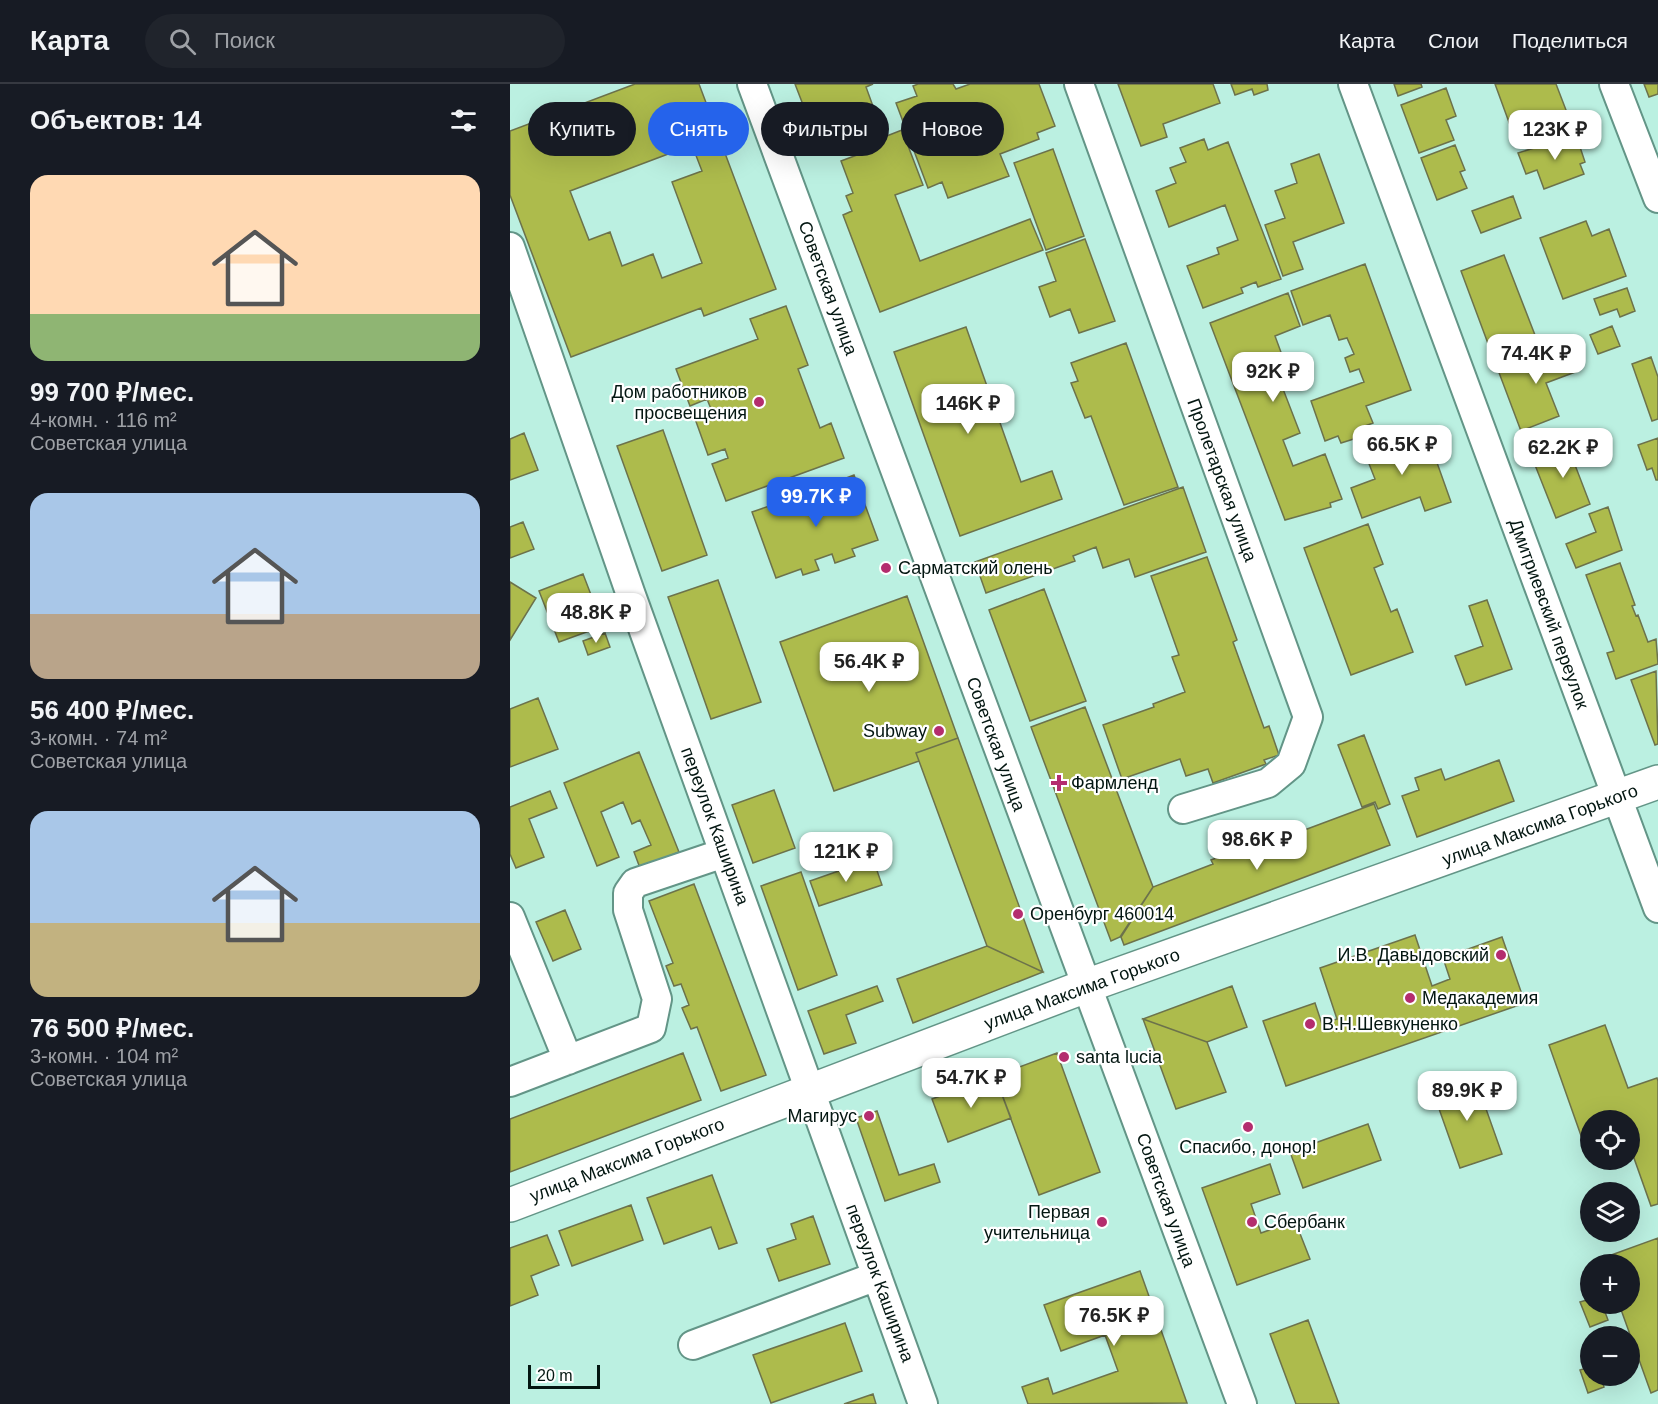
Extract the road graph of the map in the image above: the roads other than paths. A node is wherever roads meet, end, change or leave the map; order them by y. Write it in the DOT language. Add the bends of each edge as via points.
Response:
graph roads {
  1 [pos="752,84"];
  2 [pos="1079,84"];
  3 [pos="1353,84"];
  4 [pos="1614,84"];
  5 [pos="1658,198"];
  6 [pos="510,248"];
  7 [pos="1658,782"];
  8 [pos="1616,797"];
  9 [pos="1183,809"];
  10 [pos="724,853"];
  11 [pos="1658,908"];
  12 [pos="510,917"];
  13 [pos="1086,986"];
  14 [pos="568,1060"];
  15 [pos="510,1082"];
  16 [pos="811,1090"];
  17 [pos="510,1205"];
  18 [pos="877,1276"];
  19 [pos="693,1346"];
  20 [pos="923,1404"];
  21 [pos="1242,1404"];
  1 -- 13 [label="street, Советская улица"];
  2 -- 9 [label="street, Пролетарская улица" via="1308,717 1291,764 1268,783"];
  3 -- 8 [label="street, Дмитриевский переулок"];
  4 -- 5 [label="street"];
  6 -- 10 [label="street, переулок Каширина"];
  7 -- 8 [label="main road, улица Максима Горького"];
  8 -- 11 [label="street, Дмитриевский переулок"];
  8 -- 13 [label="main road, улица Максима Горького"];
  10 -- 14 [label="street" via="635,883 631,888 628,910 657,999 651,1028"];
  10 -- 16 [label="street, переулок Каширина"];
  12 -- 14 [label="street"];
  13 -- 16 [label="main road, улица Максима Горького"];
  13 -- 21 [label="street, Советская улица"];
  14 -- 15 [label="street"];
  16 -- 17 [label="main road, улица Максима Горького"];
  16 -- 18 [label="street, переулок Каширина"];
  18 -- 19 [label="street"];
  18 -- 20 [label="street, переулок Каширина"];
}
